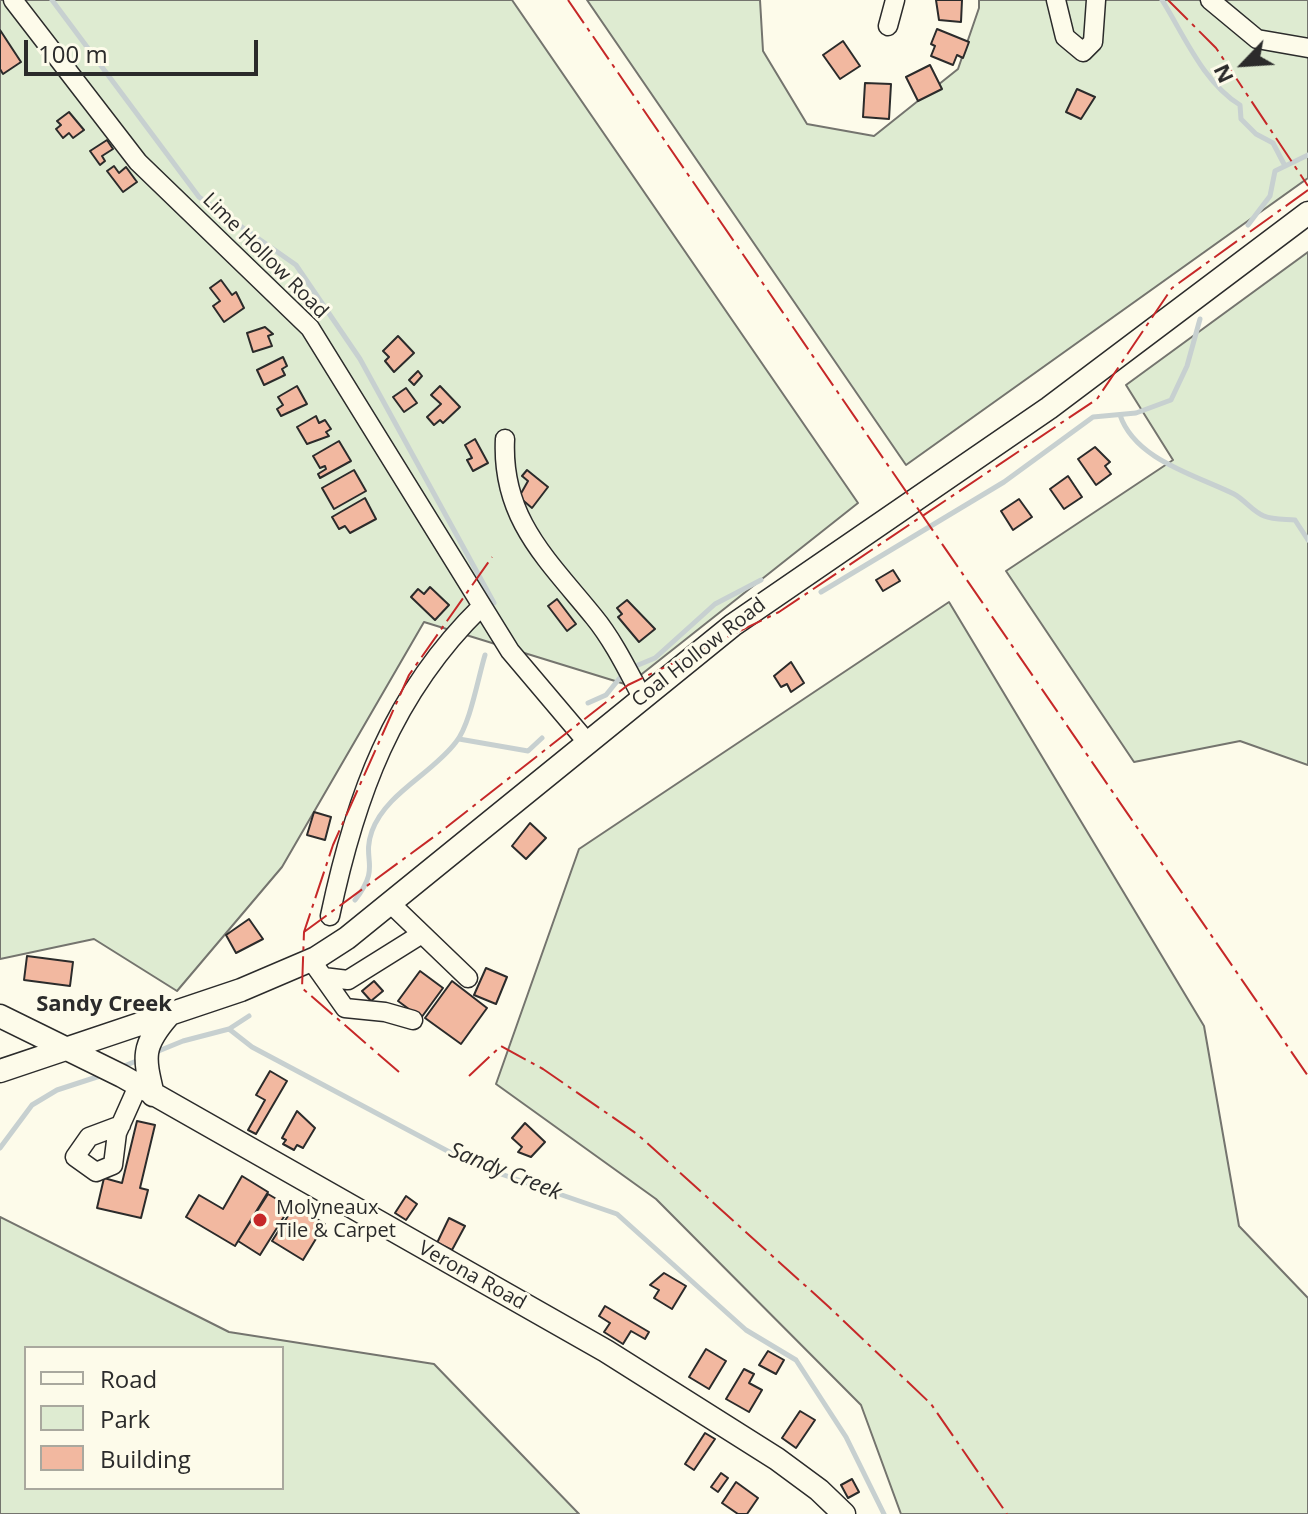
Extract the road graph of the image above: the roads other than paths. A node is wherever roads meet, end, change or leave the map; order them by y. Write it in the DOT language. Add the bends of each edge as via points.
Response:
graph roads {
  1 [pos="13,0"];
  2 [pos="895,0"];
  3 [pos="1056,0"];
  4 [pos="1096,0"];
  5 [pos="1210,0"];
  6 [pos="888,26"];
  7 [pos="1308,48"];
  8 [pos="1308,213"];
  9 [pos="505,439"];
  10 [pos="481,607"];
  11 [pos="633,682"];
  12 [pos="587,742"];
  13 [pos="391,904"];
  14 [pos="330,916"];
  15 [pos="420,935"];
  16 [pos="317,969"];
  17 [pos="468,978"];
  18 [pos="169,1015"];
  19 [pos="0,1016"];
  20 [pos="413,1020"];
  21 [pos="71,1048"];
  22 [pos="0,1071"];
  23 [pos="129,1081"];
  24 [pos="121,1125"];
  25 [pos="844,1514"];
  1 -- 10 [label="street, Lime Hollow Road" via="138,162 310,328"];
  2 -- 6 [label="street"];
  3 -- 4 [label="street" via="1065,37 1083,52 1093,42"];
  5 -- 7 [label="street" via="1257,39"];
  8 -- 11 [label="main road, Coal Hollow Road" via="1049,408 758,606"];
  9 -- 11 [label="street" via="510,498 532,542 596,619"];
  10 -- 12 [label="street, Lime Hollow Road" via="510,651"];
  10 -- 14 [label="street" via="409,693 387,735 352,819"];
  11 -- 12 [label="main road, Coal Hollow Road"];
  12 -- 13 [label="main road, Coal Hollow Road"];
  13 -- 15 [label="street"];
  13 -- 16 [label="main road, Coal Hollow Road"];
  15 -- 16 [label="street" via="348,980"];
  15 -- 17 [label="street"];
  16 -- 18 [label="main road, Coal Hollow Road"];
  16 -- 20 [label="street" via="345,1008"];
  18 -- 21 [label="main road, Coal Hollow Road"];
  18 -- 23 [label="main road"];
  19 -- 21 [label="main road, Verona Road"];
  21 -- 22 [label="main road, Coal Hollow Road"];
  21 -- 23 [label="main road, Verona Road"];
  23 -- 24 [label="street"];
  23 -- 25 [label="main road, Verona Road" via="606,1351 777,1459"];
}
